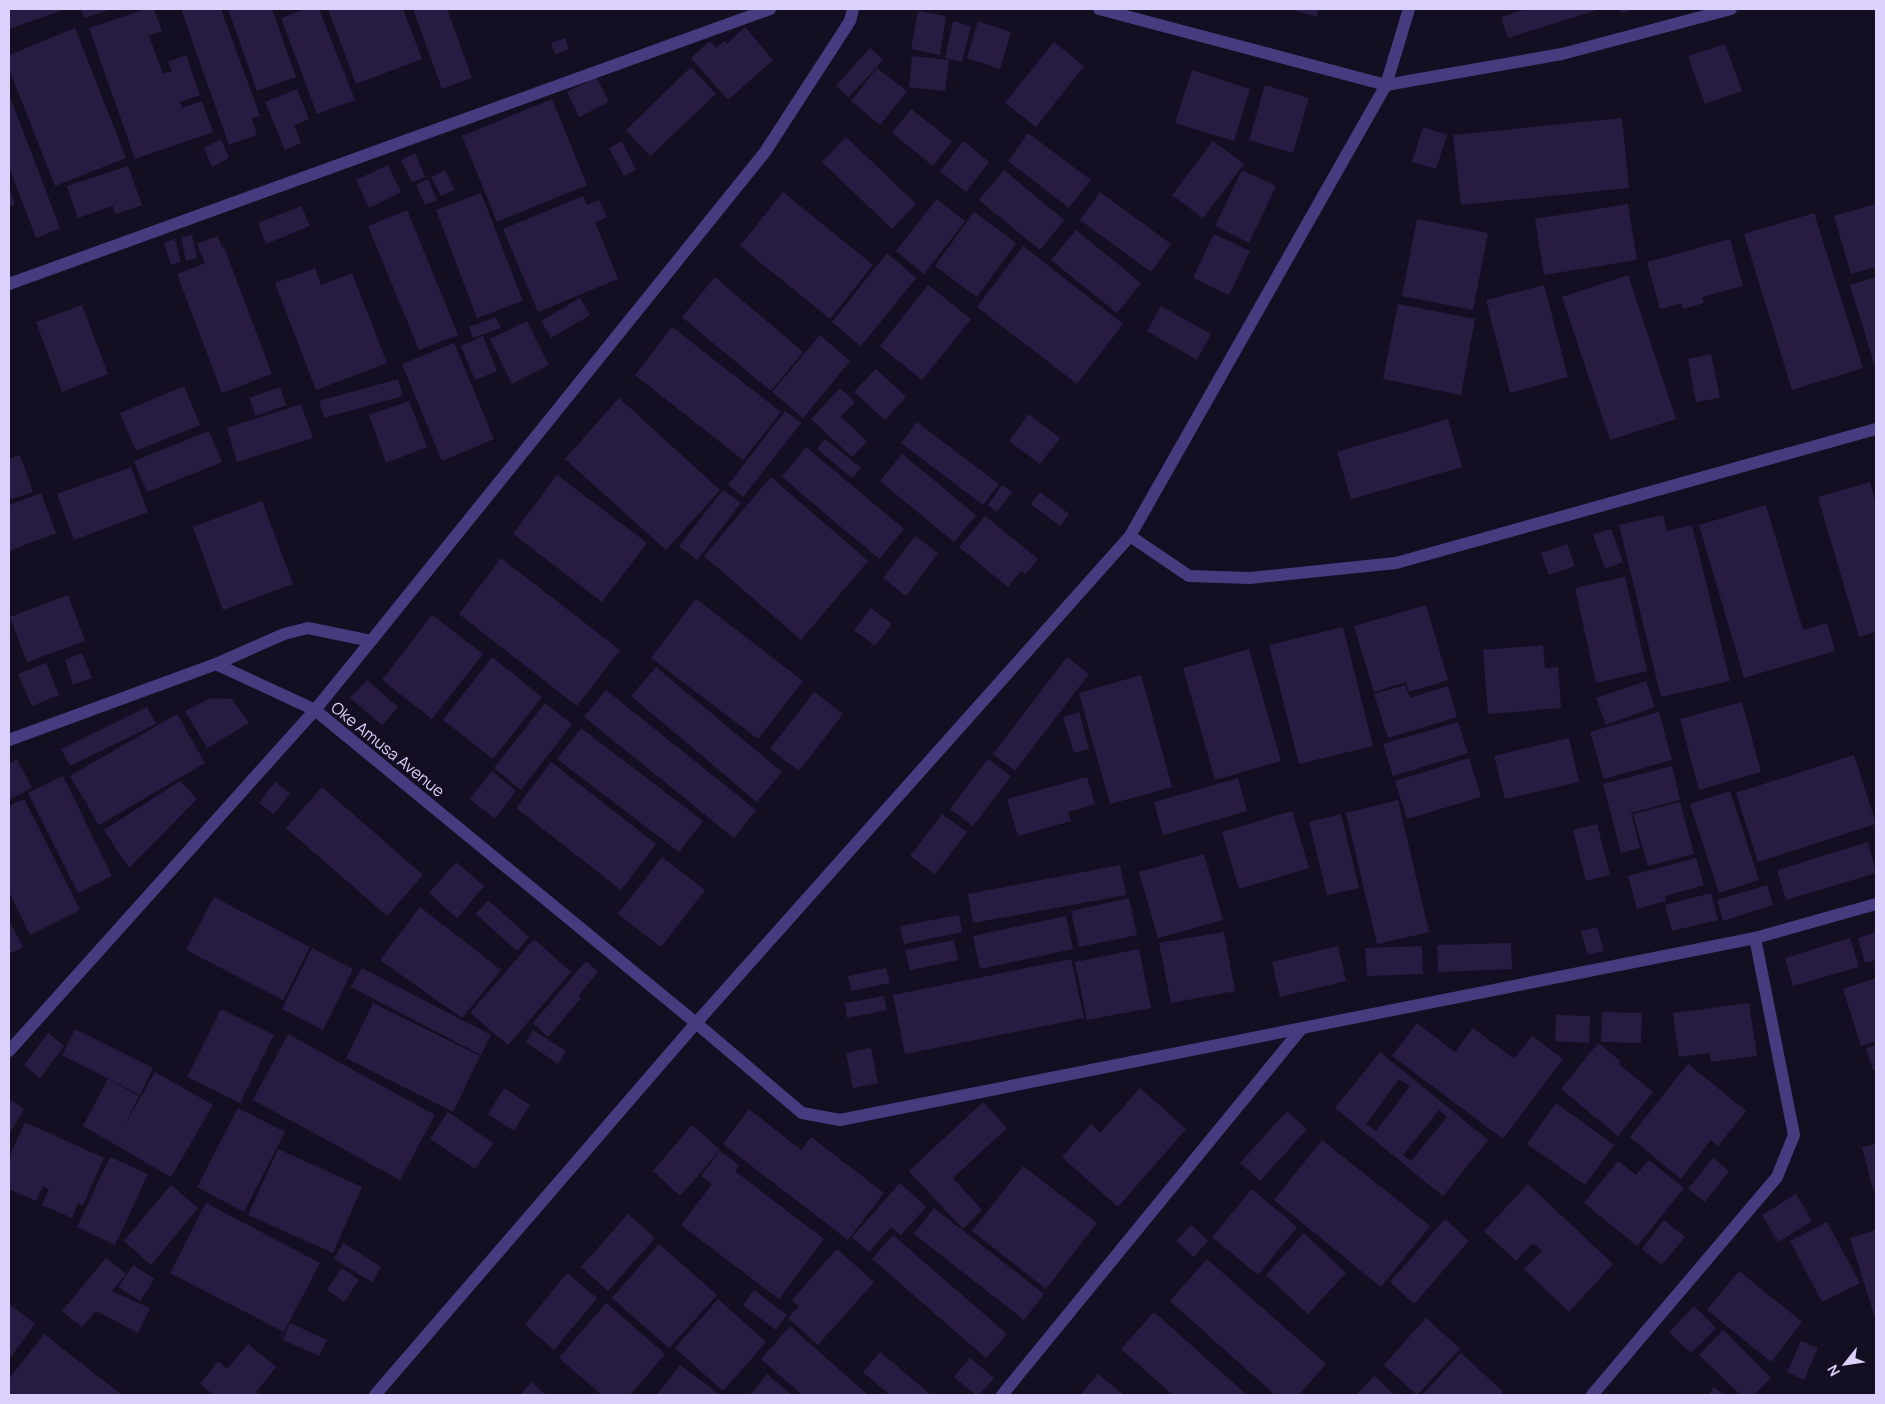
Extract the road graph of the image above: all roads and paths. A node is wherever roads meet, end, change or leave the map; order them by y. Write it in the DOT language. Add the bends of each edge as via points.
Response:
graph roads {
  1 [pos="770,9"];
  2 [pos="853,9"];
  3 [pos="1099,9"];
  4 [pos="1409,9"];
  5 [pos="1732,9"];
  6 [pos="1386,85"];
  7 [pos="9,284"];
  8 [pos="1876,429"];
  9 [pos="1130,536"];
  10 [pos="371,641"];
  11 [pos="216,664"];
  12 [pos="315,710"];
  13 [pos="9,740"];
  14 [pos="1876,904"];
  15 [pos="1755,938"];
  16 [pos="696,1023"];
  17 [pos="1302,1028"];
  18 [pos="9,1051"];
  19 [pos="375,1395"];
  20 [pos="1002,1395"];
  21 [pos="1592,1395"];
  1 -- 7 [label="street"];
  2 -- 10 [label="street" via="850,21 765,152"];
  3 -- 6 [label="street"];
  4 -- 6 [label="street"];
  5 -- 6 [label="street" via="1562,54"];
  6 -- 9 [label="street"];
  8 -- 9 [label="street" via="1396,563 1250,578 1189,576"];
  9 -- 16 [label="street"];
  10 -- 11 [label="street" via="308,628 284,634"];
  10 -- 12 [label="street"];
  11 -- 12 [label="street, Oke Amusa Avenue"];
  11 -- 13 [label="street"];
  12 -- 16 [label="street, Oke Amusa Avenue"];
  12 -- 18 [label="street"];
  14 -- 15 [label="street, Oke Amusa Avenue"];
  15 -- 17 [label="street, Oke Amusa Avenue"];
  15 -- 21 [label="street" via="1794,1135 1778,1177"];
  16 -- 17 [label="street, Oke Amusa Avenue" via="802,1113 840,1120"];
  16 -- 19 [label="street"];
  17 -- 20 [label="street"];
}
